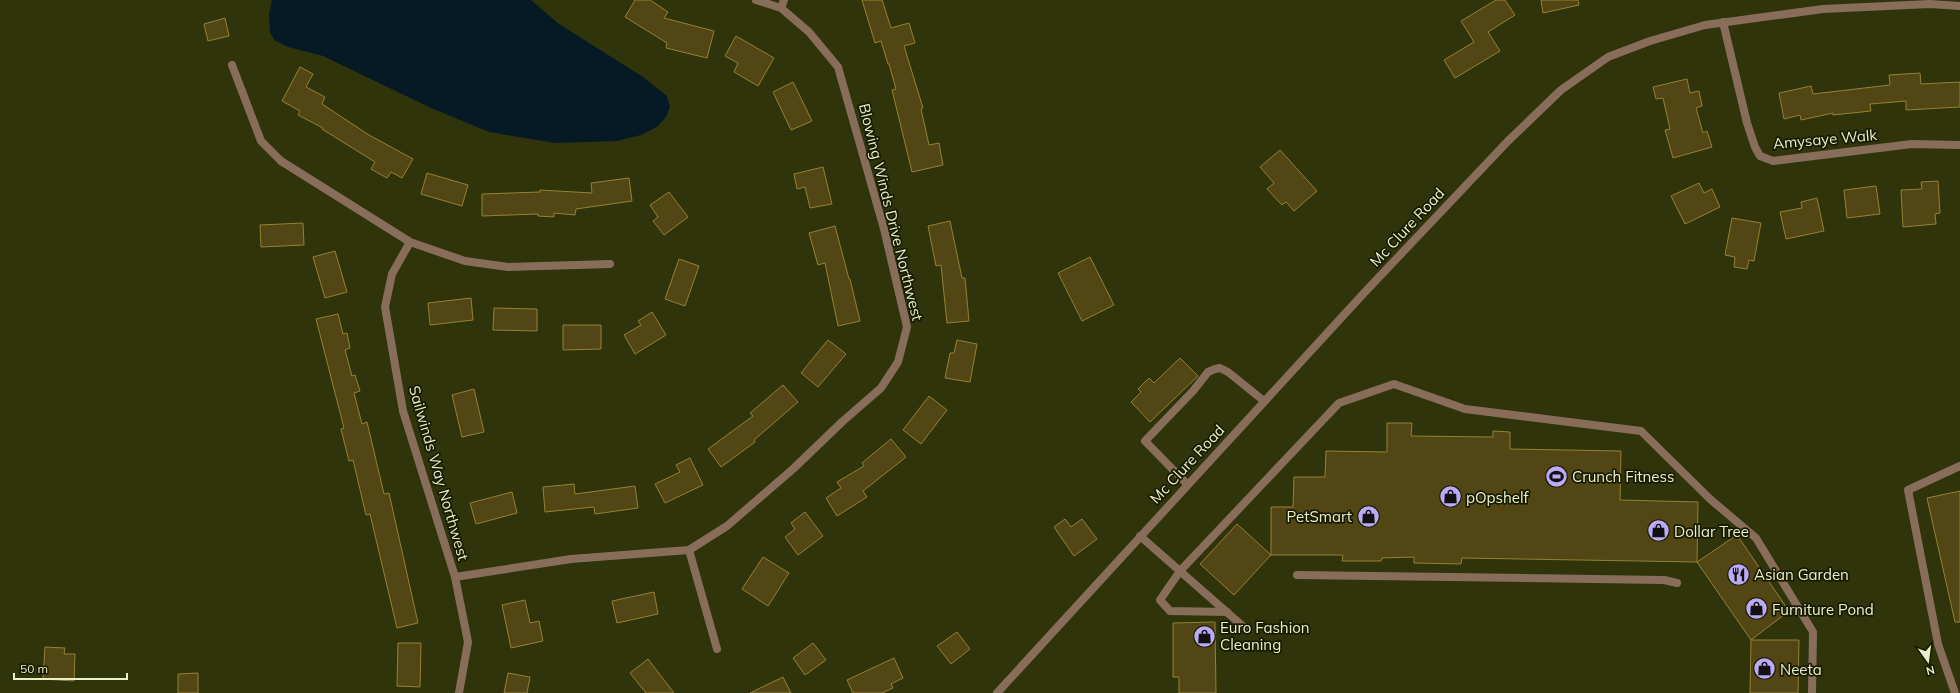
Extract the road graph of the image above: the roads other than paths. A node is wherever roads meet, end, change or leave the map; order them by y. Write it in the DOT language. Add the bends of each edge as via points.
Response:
graph roads {
  1 [pos="756,0"];
  2 [pos="784,0"];
  3 [pos="1960,6"];
  4 [pos="781,8"];
  5 [pos="1723,22"];
  6 [pos="232,66"];
  7 [pos="1960,145"];
  8 [pos="410,242"];
  9 [pos="610,264"];
  10 [pos="1264,401"];
  11 [pos="1960,466"];
  12 [pos="1187,484"];
  13 [pos="1140,536"];
  14 [pos="689,550"];
  15 [pos="1180,571"];
  16 [pos="1297,575"];
  17 [pos="455,577"];
  18 [pos="1677,583"];
  19 [pos="1227,612"];
  20 [pos="1246,629"];
  21 [pos="717,649"];
  22 [pos="459,693"];
  23 [pos="997,693"];
  24 [pos="1812,693"];
  25 [pos="1955,693"];
  1 -- 4 [label="street, Blowing Winds Drive Northwest"];
  2 -- 4 [label="street"];
  3 -- 5 [label="street, Mc Clure Road" via="1930,4 1823,9"];
  4 -- 14 [label="street, Blowing Winds Drive Northwest" via="809,32 838,67 884,229 907,327 898,362 881,388 727,526"];
  5 -- 7 [label="street, Amysaye Walk" via="1747,123 1760,156 1773,161 1912,144"];
  5 -- 10 [label="street, Mc Clure Road" via="1705,24 1608,57 1561,90 1508,141"];
  6 -- 8 [label="street" via="261,141 281,161"];
  8 -- 9 [label="street" via="465,261 508,267"];
  8 -- 17 [label="street, Sailwinds Way Northwest" via="392,274 385,307 403,411"];
  10 -- 12 [label="street, Mc Clure Road"];
  10 -- 12 [label="street" via="1249,387 1220,368 1208,372 1202,378 1193,391 1145,441"];
  11 -- 25 [label="street" via="1908,490 1938,644"];
  12 -- 13 [label="street, Mc Clure Road"];
  13 -- 15 [label="street"];
  13 -- 23 [label="street, Mc Clure Road"];
  14 -- 17 [label="street, Blowing Winds Drive Northwest" via="571,559"];
  14 -- 21 [label="street"];
  15 -- 19 [label="street"];
  15 -- 19 [label="street" via="1160,600 1170,611"];
  15 -- 24 [label="street" via="1340,403 1394,384 1465,409 1641,431 1710,499 1756,538 1813,632"];
  16 -- 18 [label="street" via="1664,580"];
  17 -- 22 [label="street, Sailwinds Way Northwest" via="468,642"];
  19 -- 20 [label="street"];
}
